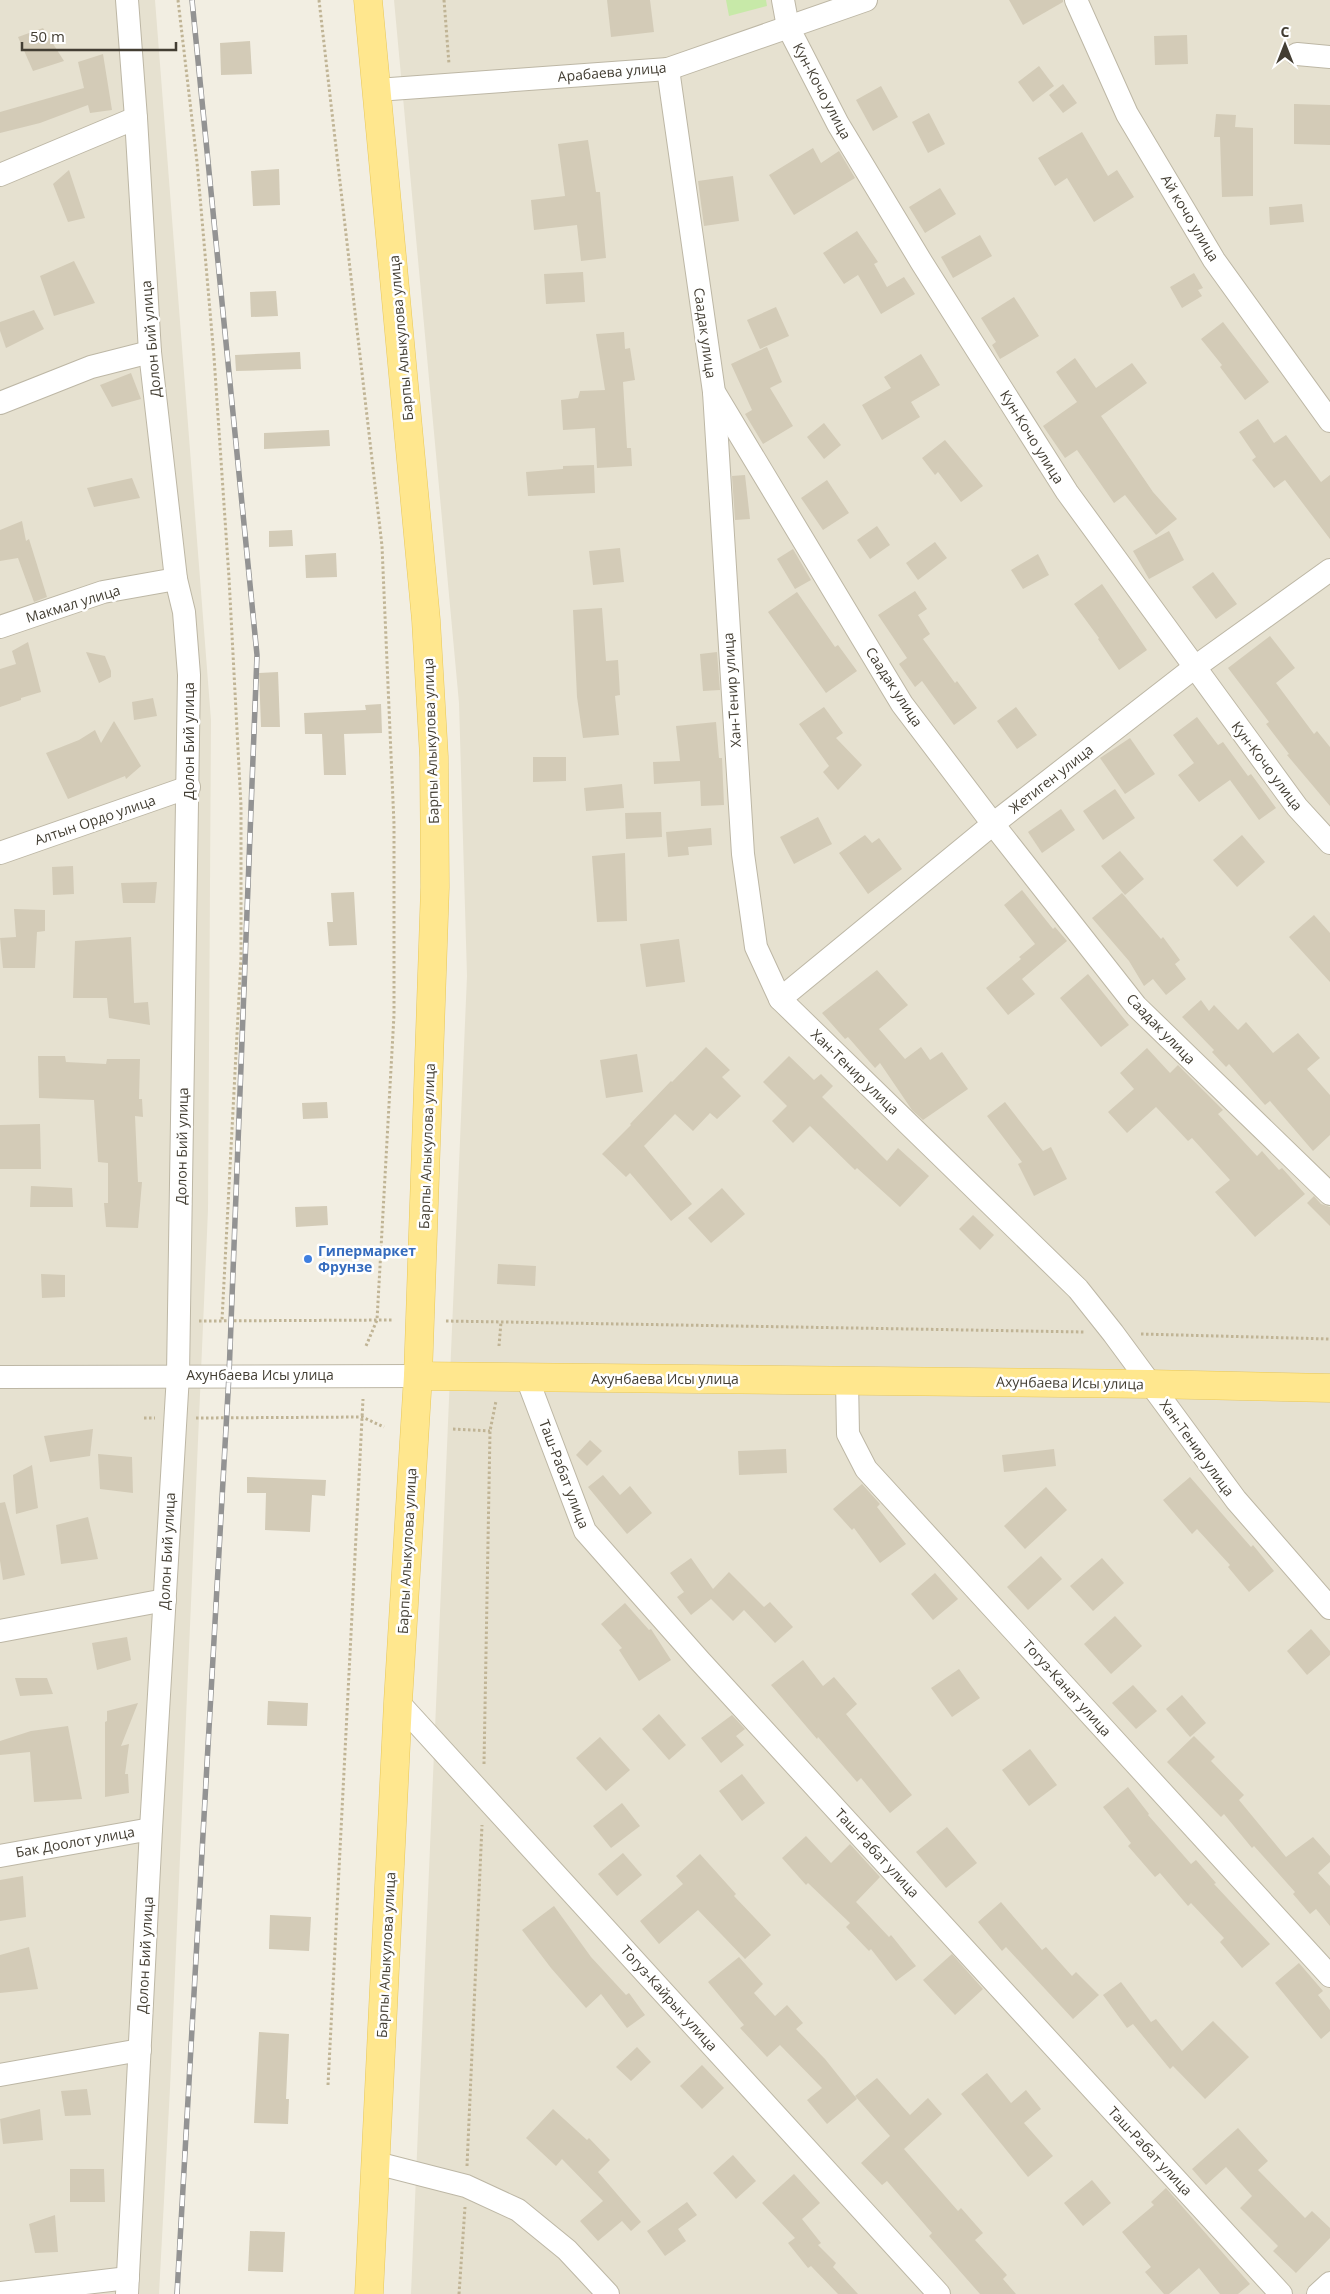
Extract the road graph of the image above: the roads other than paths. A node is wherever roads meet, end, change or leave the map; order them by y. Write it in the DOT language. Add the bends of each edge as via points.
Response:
graph roads {
  1 [pos="127,0"];
  2 [pos="368,0"];
  3 [pos="782,0"];
  4 [pos="866,0"];
  5 [pos="1076,0"];
  6 [pos="788,27"];
  7 [pos="1297,54"];
  8 [pos="1330,57"];
  9 [pos="668,69"];
  10 [pos="377,90"];
  11 [pos="136,118"];
  12 [pos="0,175"];
  13 [pos="150,352"];
  14 [pos="714,392"];
  15 [pos="0,403"];
  16 [pos="1330,420"];
  17 [pos="1330,570"];
  18 [pos="176,579"];
  19 [pos="0,628"];
  20 [pos="1195,667"];
  21 [pos="189,787"];
  22 [pos="993,824"];
  23 [pos="1330,843"];
  24 [pos="0,854"];
  25 [pos="780,999"];
  26 [pos="1330,1194"];
  27 [pos="178,1375"];
  28 [pos="418,1376"];
  29 [pos="0,1377"];
  30 [pos="527,1378"];
  31 [pos="847,1380"];
  32 [pos="1150,1384"];
  33 [pos="1330,1388"];
  34 [pos="164,1600"];
  35 [pos="1330,1608"];
  36 [pos="0,1631"];
  37 [pos="398,1702"];
  38 [pos="151,1829"];
  39 [pos="0,1856"];
  40 [pos="1330,1976"];
  41 [pos="140,2050"];
  42 [pos="0,2075"];
  43 [pos="376,2163"];
  44 [pos="1330,2283"];
  45 [pos="128,2286"];
  46 [pos="0,2292"];
  47 [pos="369,2294"];
  48 [pos="608,2294"];
  49 [pos="939,2294"];
  50 [pos="1281,2294"];
  51 [pos="1318,2294"];
  1 -- 11 [label="street, Долон Бий улица"];
  2 -- 10 [label="main road, Барпы Алыкулова улица"];
  3 -- 6 [label="street, Кун-Кочо улица"];
  4 -- 6 [label="street, Арабаева улица"];
  5 -- 16 [label="street, Ай кочо улица" via="1127,114 1214,260"];
  6 -- 9 [label="street, Арабаева улица"];
  6 -- 20 [label="street, Кун-Кочо улица" via="838,124 1067,492"];
  7 -- 8 [label="street"];
  9 -- 10 [label="street, Арабаева улица"];
  9 -- 14 [label="street, Саадак улица"];
  10 -- 28 [label="main road, Барпы Алыкулова улица" via="413,472 434,758 435,888"];
  11 -- 12 [label="street"];
  11 -- 13 [label="street, Долон Бий улица"];
  13 -- 15 [label="street" via="91,367"];
  13 -- 18 [label="street, Долон Бий улица"];
  14 -- 22 [label="street, Саадак улица" via="902,704"];
  14 -- 25 [label="street, Хан-Тенир улица" via="743,854 756,947"];
  17 -- 20 [label="street, Жетиген улица"];
  18 -- 19 [label="street, Макмал улица" via="103,592"];
  18 -- 21 [label="street, Долон Бий улица" via="184,612 189,675"];
  20 -- 22 [label="street, Жетиген улица"];
  20 -- 23 [label="street, Кун-Кочо улица" via="1297,807"];
  21 -- 24 [label="street, Алтын Ордо улица"];
  21 -- 27 [label="street, Долон Бий улица"];
  22 -- 25 [label="street, Жетиген улица"];
  22 -- 26 [label="street, Саадак улица" via="1136,1006"];
  25 -- 32 [label="street, Хан-Тенир улица" via="1078,1289"];
  27 -- 28 [label="street, Ахунбаева Исы улица"];
  27 -- 29 [label="street, Ахунбаева Исы улица"];
  27 -- 34 [label="street, Долон Бий улица"];
  28 -- 30 [label="main road, Ахунбаева Исы улица"];
  28 -- 37 [label="main road, Барпы Алыкулова улица"];
  30 -- 31 [label="main road, Ахунбаева Исы улица"];
  30 -- 50 [label="street, Таш-Рабат улица" via="585,1531 700,1661"];
  31 -- 32 [label="main road, Ахунбаева Исы улица"];
  31 -- 40 [label="street, Тогуз-Канат улица" via="848,1434 866,1469"];
  32 -- 33 [label="main road, Ахунбаева Исы улица"];
  32 -- 35 [label="street, Хан-Тенир улица" via="1236,1500"];
  34 -- 36 [label="street"];
  34 -- 38 [label="street, Долон Бий улица"];
  37 -- 43 [label="main road, Барпы Алыкулова улица"];
  37 -- 49 [label="street, Тогуз-Кайрык улица"];
  38 -- 39 [label="street, Бак Доолот улица"];
  38 -- 41 [label="street, Долон Бий улица"];
  41 -- 42 [label="street"];
  41 -- 45 [label="street, Долон Бий улица"];
  43 -- 47 [label="main road, Барпы Алыкулова улица"];
  43 -- 48 [label="street" via="466,2186 518,2210 567,2250"];
  44 -- 51 [label="street"];
  45 -- 46 [label="street"];
}
